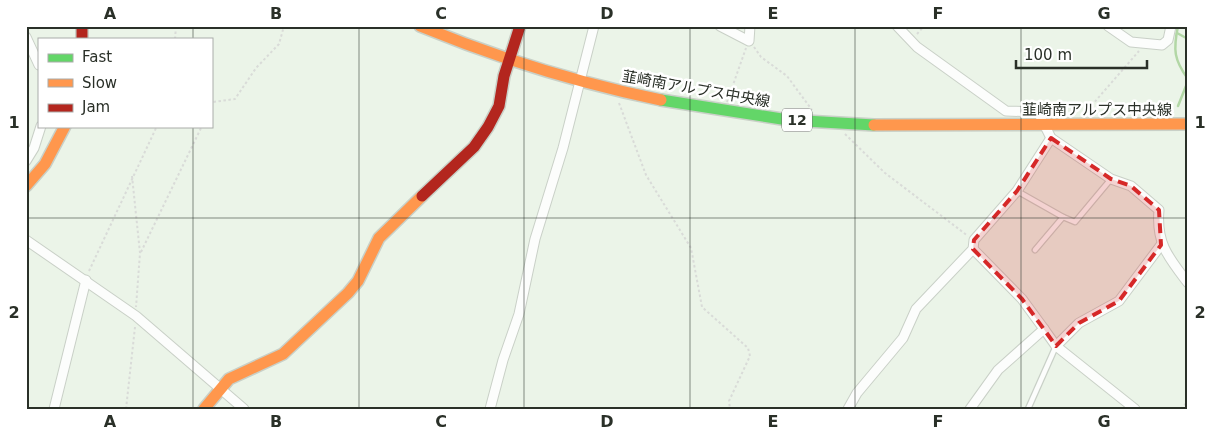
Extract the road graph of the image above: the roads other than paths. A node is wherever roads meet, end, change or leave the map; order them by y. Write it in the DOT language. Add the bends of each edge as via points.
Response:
graph roads {
  1 [pos="420,26"];
  2 [pos="520,26"];
  3 [pos="594,26"];
  4 [pos="720,26"];
  5 [pos="750,26"];
  6 [pos="897,26"];
  7 [pos="1108,26"];
  8 [pos="1171,26"];
  9 [pos="26,37"];
  10 [pos="510,60"];
  11 [pos="38,63"];
  12 [pos="581,81"];
  13 [pos="1188,124"];
  14 [pos="1046,125"];
  15 [pos="40,128"];
  16 [pos="64,128"];
  17 [pos="1051,138"];
  18 [pos="26,160"];
  19 [pos="1111,178"];
  20 [pos="26,186"];
  21 [pos="1017,191"];
  22 [pos="1063,217"];
  23 [pos="26,240"];
  24 [pos="974,245"];
  25 [pos="1161,245"];
  26 [pos="1036,250"];
  27 [pos="86,280"];
  28 [pos="1188,282"];
  29 [pos="1044,329"];
  30 [pos="1056,346"];
  31 [pos="220,388"];
  32 [pos="54,409"];
  33 [pos="204,409"];
  34 [pos="244,409"];
  35 [pos="490,409"];
  36 [pos="848,409"];
  37 [pos="970,409"];
  38 [pos="1028,409"];
  39 [pos="1135,409"];
  1 -- 10 [label="main road, 韮崎南アルプス中央線 / 12"];
  2 -- 10 [label="main road"];
  3 -- 12 [label="street"];
  4 -- 5 [label="street" via="749,41"];
  6 -- 14 [label="street" via="917,47 1006,111 1038,112"];
  7 -- 8 [label="street" via="1131,42 1162,45 1168,40"];
  9 -- 11 [label="street"];
  10 -- 12 [label="main road, 韮崎南アルプス中央線 / 12"];
  10 -- 31 [label="main road" via="499,106 488,127 474,147 379,238 358,281 348,293 283,354 228,378"];
  12 -- 14 [label="main road, 韮崎南アルプス中央線 / 12" via="724,112 843,124"];
  12 -- 35 [label="street" via="536,239 519,314"];
  13 -- 14 [label="main road, 韮崎南アルプス中央線 / 12"];
  14 -- 17 [label="street"];
  15 -- 18 [label="street"];
  16 -- 20 [label="main road" via="45,164"];
  17 -- 19 [label="street"];
  17 -- 21 [label="street"];
  19 -- 22 [label="lane" via="1075,222"];
  19 -- 25 [label="street" via="1131,186 1159,210 1157,227"];
  21 -- 22 [label="lane"];
  21 -- 24 [label="street"];
  22 -- 26 [label="lane"];
  23 -- 27 [label="street"];
  24 -- 29 [label="street"];
  24 -- 36 [label="street" via="916,309 903,338 856,393"];
  25 -- 28 [label="street"];
  25 -- 30 [label="street" via="1119,300 1079,323"];
  27 -- 31 [label="street" via="136,316"];
  27 -- 32 [label="street"];
  29 -- 30 [label="street"];
  29 -- 37 [label="street" via="998,370"];
  30 -- 38 [label="lane"];
  30 -- 39 [label="street"];
  31 -- 33 [label="main road"];
  31 -- 34 [label="street"];
}
